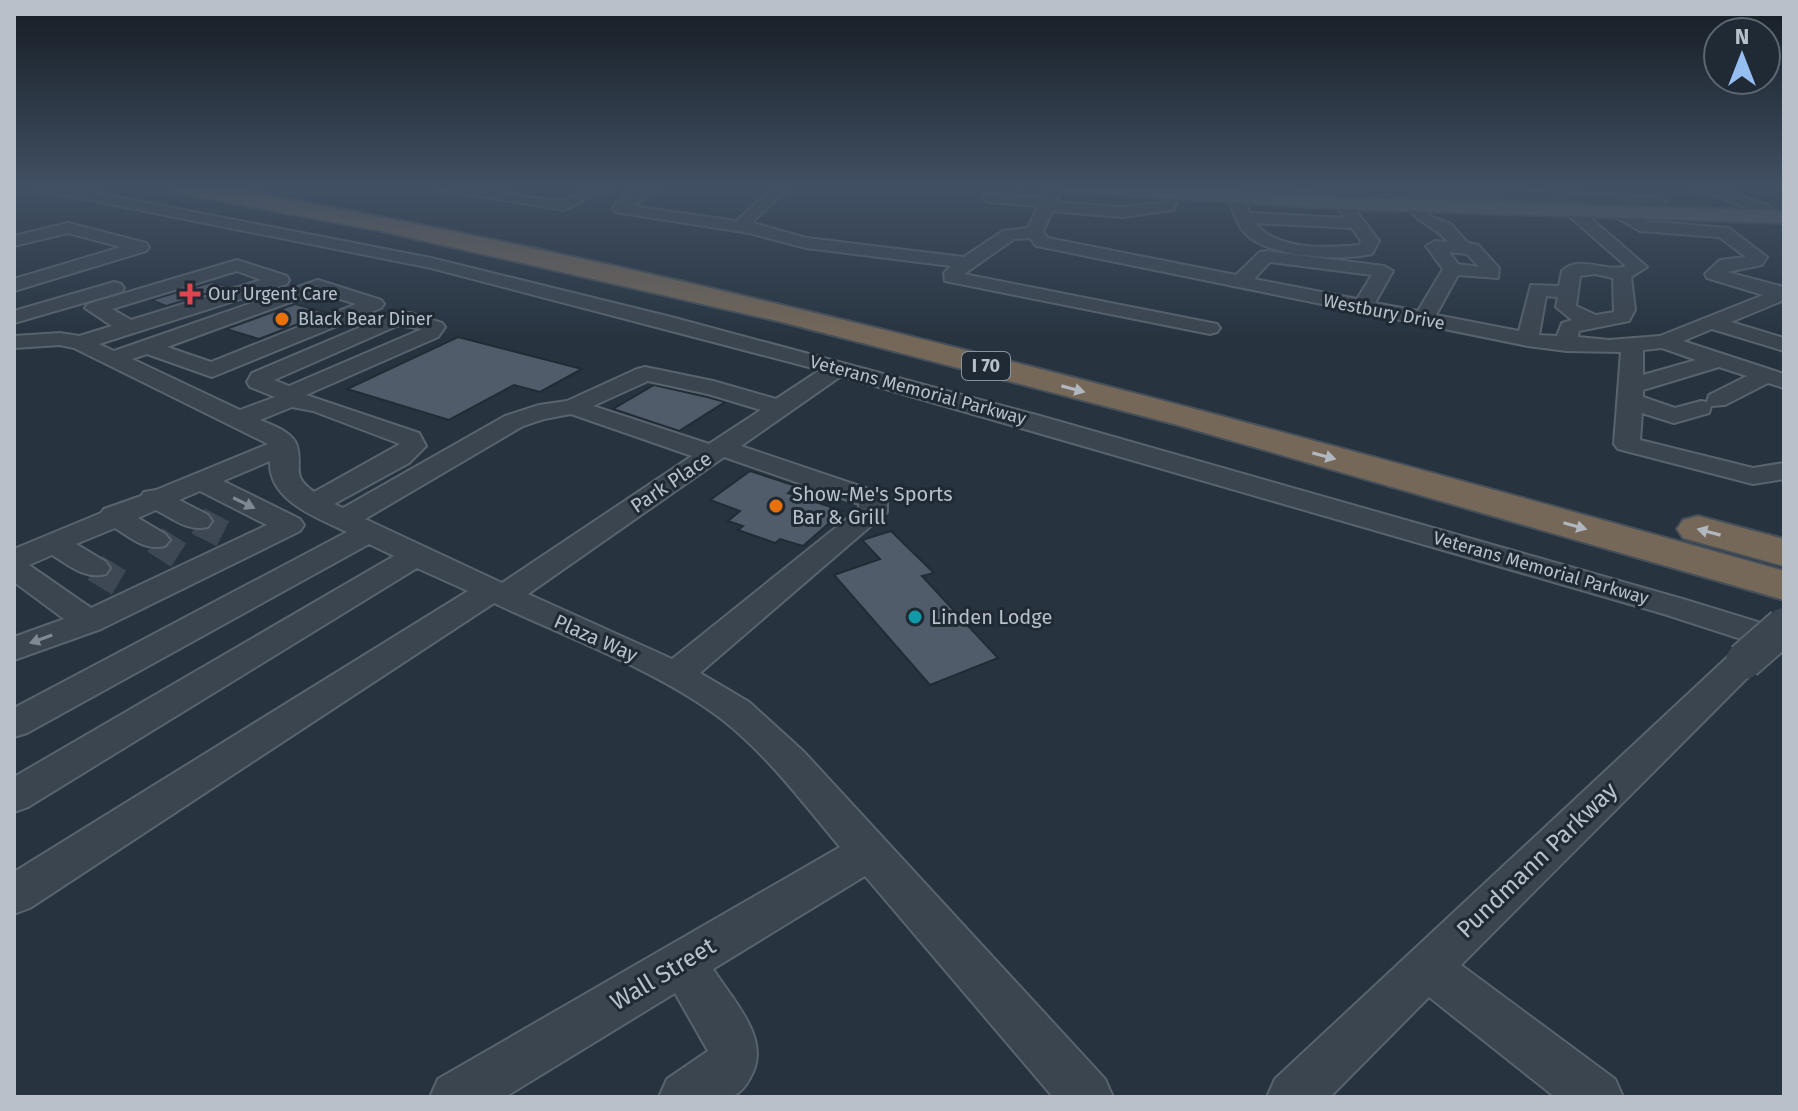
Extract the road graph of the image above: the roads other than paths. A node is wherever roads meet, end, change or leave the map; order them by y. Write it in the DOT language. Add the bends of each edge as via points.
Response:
graph roads {
  1 [pos="105,238"];
  2 [pos="270,238"];
  3 [pos="276,238"];
  4 [pos="308,238"];
  5 [pos="448,238"];
  6 [pos="524,238"];
  7 [pos="787,238"];
  8 [pos="1005,238"];
  9 [pos="1039,238"];
  10 [pos="1082,238"];
  11 [pos="1265,238"];
  12 [pos="1368,238"];
  13 [pos="1454,238"];
  14 [pos="1609,238"];
  15 [pos="1731,238"];
  16 [pos="996,244"];
  17 [pos="236,245"];
  18 [pos="1461,246"];
  19 [pos="1069,248"];
  20 [pos="968,263"];
  21 [pos="1452,269"];
  22 [pos="1622,274"];
  23 [pos="133,275"];
  24 [pos="14,285"];
  25 [pos="1232,290"];
  26 [pos="1568,293"];
  27 [pos="1783,294"];
  28 [pos="1362,307"];
  29 [pos="14,309"];
  30 [pos="1736,313"];
  31 [pos="14,317"];
  32 [pos="1423,320"];
  33 [pos="1590,320"];
  34 [pos="1713,323"];
  35 [pos="129,328"];
  36 [pos="1210,328"];
  37 [pos="1783,331"];
  38 [pos="188,332"];
  39 [pos="1528,340"];
  40 [pos="14,342"];
  41 [pos="1663,342"];
  42 [pos="80,343"];
  43 [pos="1566,345"];
  44 [pos="1632,345"];
  45 [pos="147,347"];
  46 [pos="263,349"];
  47 [pos="113,359"];
  48 [pos="1719,360"];
  49 [pos="838,368"];
  50 [pos="1775,378"];
  51 [pos="1632,394"];
  52 [pos="289,396"];
  53 [pos="573,407"];
  54 [pos="780,408"];
  55 [pos="240,419"];
  56 [pos="284,446"];
  57 [pos="718,451"];
  58 [pos="1784,471"];
  59 [pos="199,480"];
  60 [pos="154,498"];
  61 [pos="313,504"];
  62 [pos="114,515"];
  63 [pos="198,521"];
  64 [pos="356,526"];
  65 [pos="155,540"];
  66 [pos="53,543"];
  67 [pos="1784,553"];
  68 [pos="416,556"];
  69 [pos="14,560"];
  70 [pos="14,568"];
  71 [pos="95,568"];
  72 [pos="1784,586"];
  73 [pos="498,593"];
  74 [pos="89,622"];
  75 [pos="1784,626"];
  76 [pos="1784,642"];
  77 [pos="14,649"];
  78 [pos="676,674"];
  79 [pos="14,724"];
  80 [pos="14,796"];
  81 [pos="870,851"];
  82 [pos="14,895"];
  83 [pos="682,962"];
  84 [pos="1427,967"];
  85 [pos="456,1097"];
  86 [pos="685,1097"];
  87 [pos="1087,1097"];
  88 [pos="1293,1097"];
  89 [pos="1597,1097"];
  1 -- 24 [label="street" via="140,247"];
  2 -- 17 [label="street"];
  3 -- 31 [label="street"];
  4 -- 49 [label="street, Veterans Memorial Parkway" via="431,263"];
  5 -- 72 [label="highway, I 70, one-way" via="808,321 1260,439"];
  67 -- 6 [label="highway, I 70, one-way" via="859,312"];
  7 -- 20 [label="street"];
  8 -- 16 [label="street"];
  9 -- 19 [label="street, Westbury Drive"];
  10 -- 19 [label="street"];
  11 -- 12 [label="street" via="1300,249 1366,250"];
  13 -- 18 [label="street"];
  14 -- 22 [label="street" via="1637,263"];
  15 -- 27 [label="street" via="1758,257 1726,264 1714,274"];
  16 -- 20 [label="street"];
  16 -- 25 [label="street" via="1025,254"];
  18 -- 21 [label="street" via="1435,246"];
  18 -- 21 [label="street" via="1475,251 1491,274"];
  19 -- 25 [label="street, Westbury Drive"];
  20 -- 36 [label="street" via="952,277"];
  21 -- 32 [label="street"];
  22 -- 26 [label="street" via="1571,271"];
  22 -- 33 [label="street" via="1622,317"];
  23 -- 29 [label="street"];
  25 -- 28 [label="street, Westbury Drive"];
  25 -- 28 [label="street" via="1266,256 1384,271"];
  26 -- 33 [label="street" via="1567,310"];
  26 -- 39 [label="street" via="1538,289"];
  27 -- 30 [label="street, Westbury Drive"];
  28 -- 32 [label="street, Westbury Drive"];
  30 -- 34 [label="street, Westbury Drive"];
  30 -- 37 [label="street"];
  32 -- 39 [label="street, Westbury Drive"];
  33 -- 43 [label="street" via="1569,327"];
  34 -- 37 [label="street"];
  34 -- 41 [label="street, Westbury Drive"];
  35 -- 35 [label="street" via="189,309 280,280 237,265 95,308"];
  35 -- 42 [label="street"];
  38 -- 45 [label="street"];
  38 -- 46 [label="street"];
  38 -- 46 [label="street" via="318,286 374,304"];
  39 -- 43 [label="street, Westbury Drive"];
  40 -- 42 [label="street"];
  41 -- 44 [label="street, Westbury Drive"];
  41 -- 48 [label="street"];
  42 -- 47 [label="street"];
  43 -- 44 [label="street, Westbury Drive"];
  44 -- 51 [label="street"];
  45 -- 46 [label="street" via="212,370"];
  45 -- 47 [label="street"];
  47 -- 55 [label="street"];
  48 -- 50 [label="street"];
  48 -- 51 [label="street"];
  49 -- 54 [label="street, Park Place"];
  49 -- 76 [label="street, Veterans Memorial Parkway"];
  50 -- 51 [label="street" via="1674,416"];
  51 -- 58 [label="street" via="1627,444 1753,476"];
  52 -- 52 [label="street" via="258,382 396,319 435,327"];
  52 -- 55 [label="street"];
  52 -- 61 [label="street" via="410,438 413,446"];
  53 -- 54 [label="street" via="645,374"];
  53 -- 57 [label="street" via="628,428"];
  53 -- 64 [label="street" via="514,421"];
  54 -- 57 [label="street, Park Place"];
  55 -- 56 [label="street"];
  56 -- 59 [label="street"];
  56 -- 61 [label="street, Plaza Way" via="283,469 292,489"];
  57 -- 73 [label="street, Park Place"];
  57 -- 78 [label="street" via="873,500 873,512"];
  59 -- 60 [label="street"];
  59 -- 74 [label="street, one-way" via="290,525 195,564"];
  60 -- 62 [label="street"];
  60 -- 63 [label="street"];
  61 -- 64 [label="street, Plaza Way"];
  62 -- 65 [label="street"];
  62 -- 66 [label="street"];
  64 -- 68 [label="street, Plaza Way"];
  64 -- 79 [label="street"];
  66 -- 69 [label="street"];
  66 -- 71 [label="street"];
  68 -- 73 [label="street, Plaza Way"];
  68 -- 80 [label="street"];
  70 -- 74 [label="street"];
  73 -- 78 [label="street, Plaza Way"];
  73 -- 82 [label="street, Park Place"];
  74 -- 77 [label="street, one-way"];
  75 -- 84 [label="street, Pundmann Parkway, bridge"];
  78 -- 81 [label="street, Plaza Way" via="766,736"];
  81 -- 83 [label="street, Wall Street"];
  81 -- 87 [label="street, Plaza Way"];
  83 -- 85 [label="street, Wall Street"];
  83 -- 86 [label="street" via="733,1045 734,1058 725,1071"];
  84 -- 88 [label="street, Pundmann Parkway"];
  84 -- 89 [label="street"];
}
